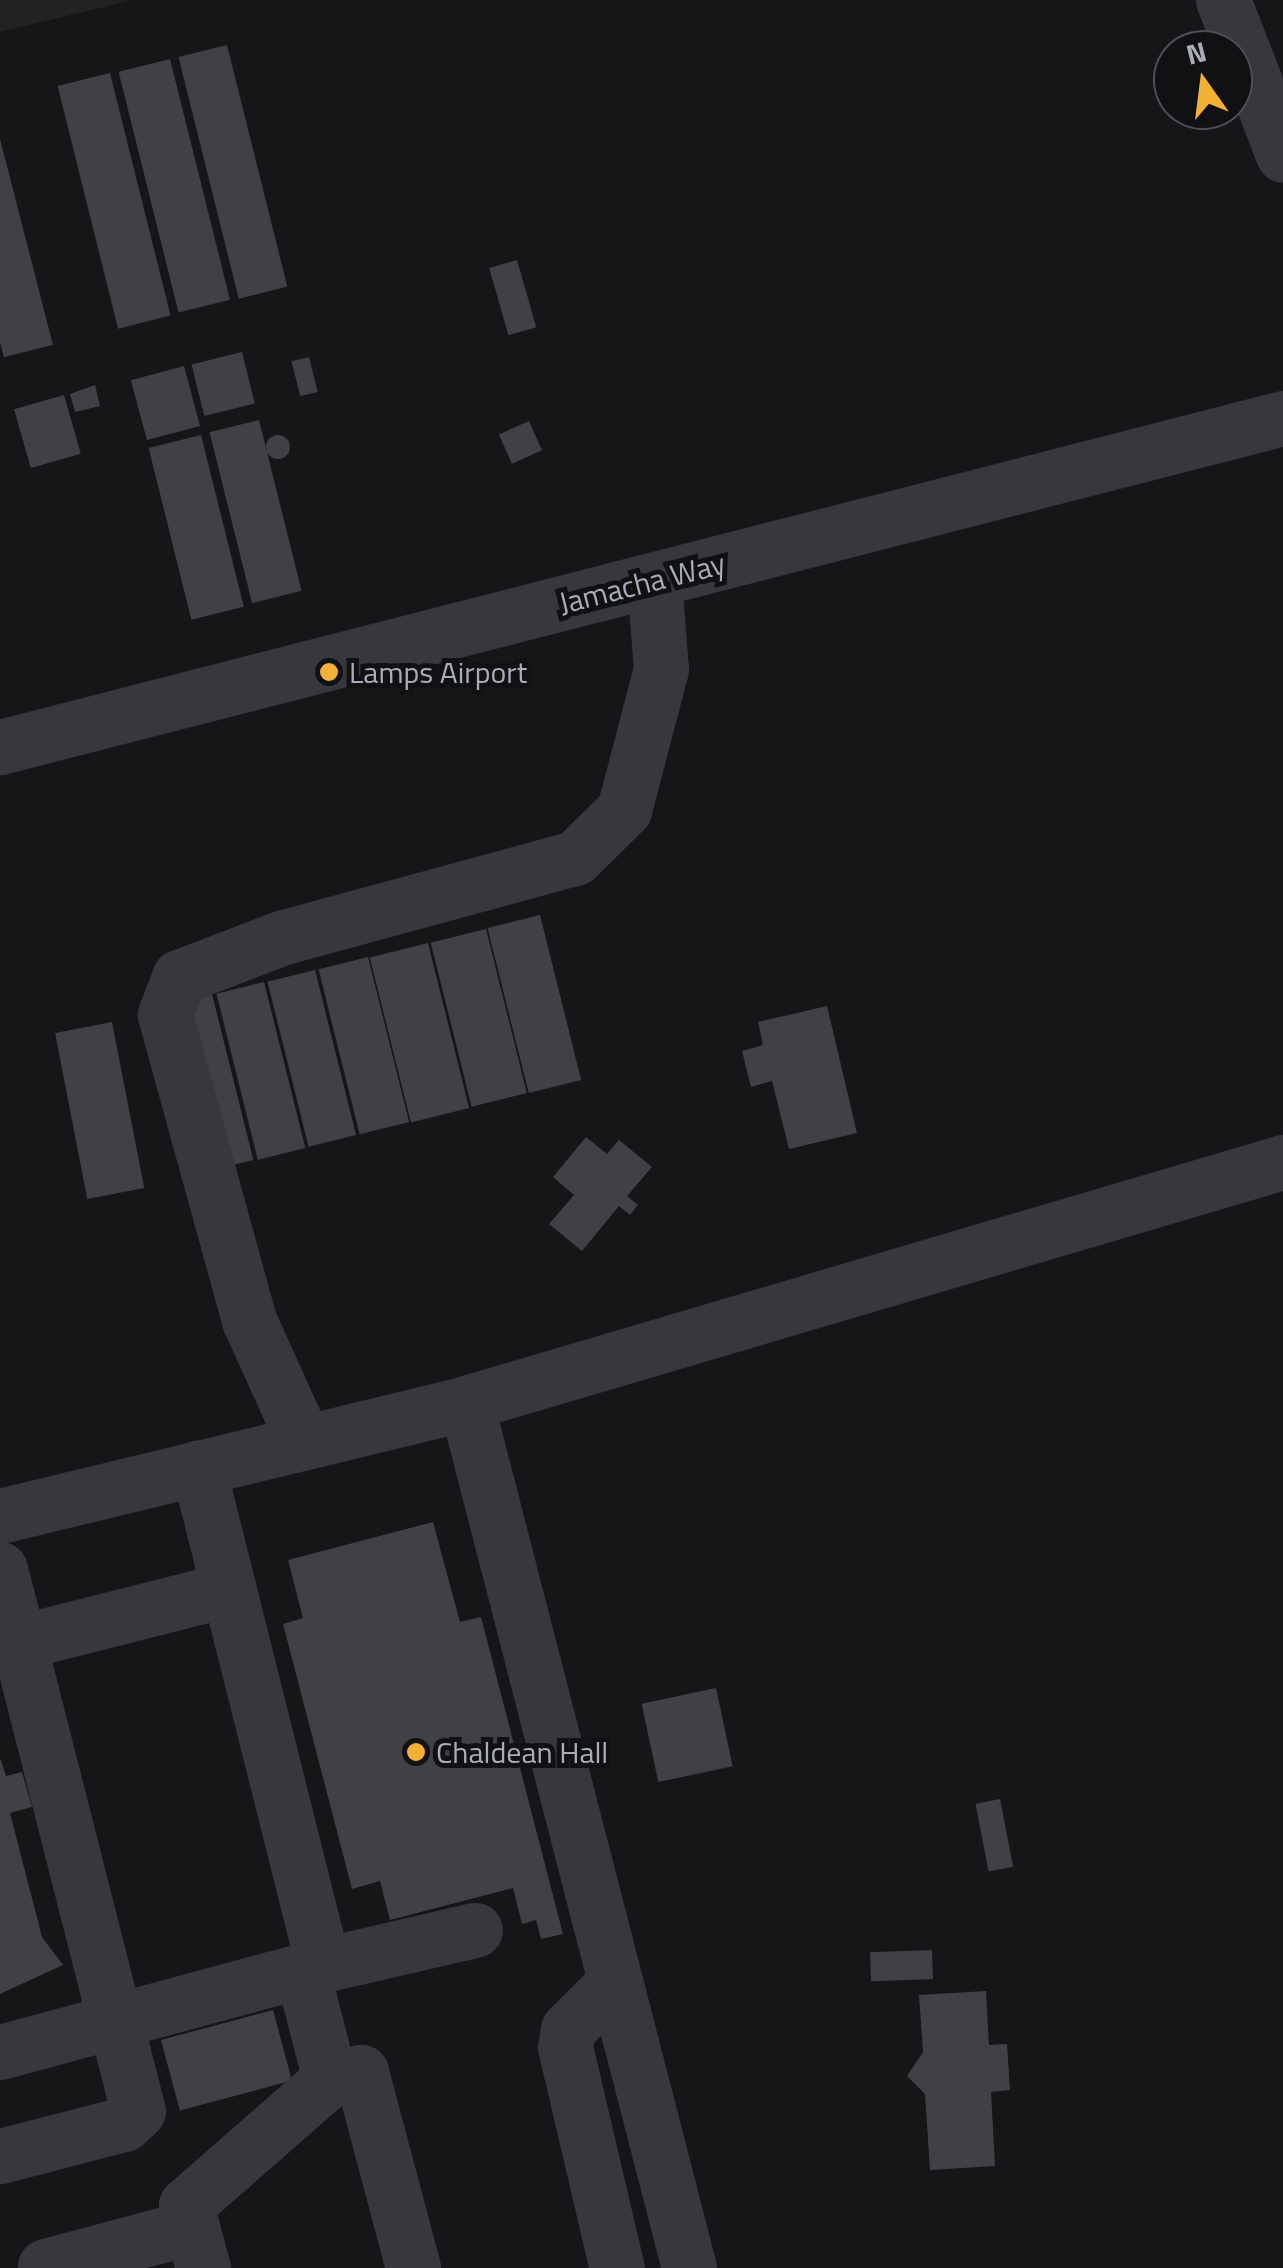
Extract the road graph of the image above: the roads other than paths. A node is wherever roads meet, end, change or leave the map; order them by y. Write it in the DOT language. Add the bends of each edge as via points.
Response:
graph roads {
  1 [pos="1223,0"];
  2 [pos="1283,155"];
  3 [pos="1283,418"];
  4 [pos="654,580"];
  5 [pos="0,747"];
  6 [pos="1283,1162"];
  7 [pos="466,1403"];
  8 [pos="304,1442"];
  9 [pos="198,1468"];
  10 [pos="0,1516"];
  11 [pos="0,1569"];
  12 [pos="229,1588"];
  13 [pos="10,1645"];
  14 [pos="475,1930"];
  15 [pos="312,1968"];
  16 [pos="615,1982"];
  17 [pos="116,2020"];
  18 [pos="0,2052"];
  19 [pos="330,2079"];
  20 [pos="0,2156"];
  21 [pos="198,2247"];
  22 [pos="45,2266"];
  23 [pos="413,2268"];
  24 [pos="616,2268"];
  25 [pos="689,2268"];
  1 -- 2 [label="street"];
  3 -- 4 [label="street, Jamacha Way"];
  4 -- 5 [label="street, Jamacha Way"];
  4 -- 8 [label="street" via="661,670 624,810 575,858 284,936 180,976 166,1014 249,1320"];
  6 -- 7 [label="street"];
  7 -- 8 [label="street"];
  7 -- 16 [label="street"];
  8 -- 9 [label="street"];
  9 -- 10 [label="street"];
  9 -- 12 [label="street"];
  11 -- 13 [label="street"];
  12 -- 13 [label="street"];
  12 -- 15 [label="street"];
  13 -- 17 [label="street"];
  14 -- 15 [label="street"];
  15 -- 17 [label="street"];
  15 -- 19 [label="street"];
  16 -- 24 [label="street" via="568,2028 565,2046"];
  16 -- 25 [label="street"];
  17 -- 18 [label="street"];
  17 -- 20 [label="street" via="138,2111 124,2124"];
  19 -- 21 [label="street" via="186,2205"];
  19 -- 23 [label="street" via="361,2072"];
  21 -- 22 [label="street"];
}
